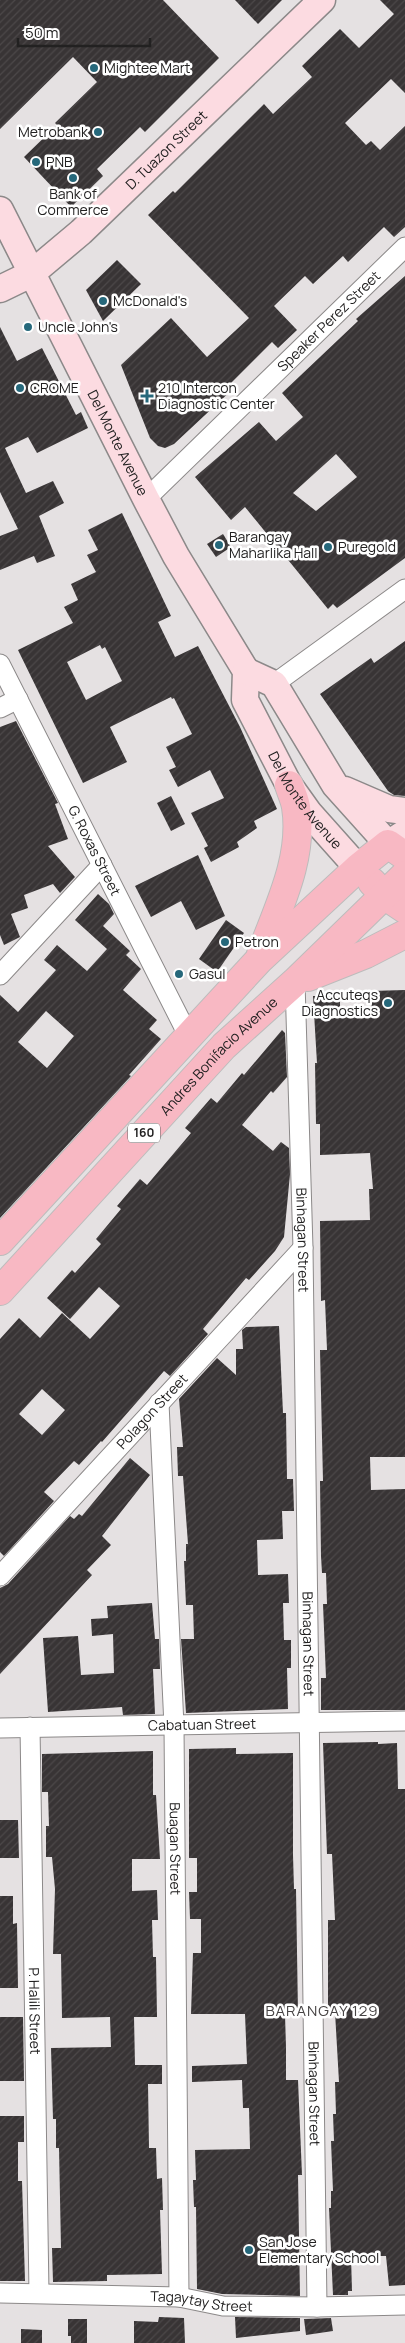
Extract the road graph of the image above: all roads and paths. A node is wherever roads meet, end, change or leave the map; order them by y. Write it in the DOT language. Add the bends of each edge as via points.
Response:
graph roads {
  1 [pos="322,0"];
  2 [pos="0,210"];
  3 [pos="405,247"];
  4 [pos="31,274"];
  5 [pos="0,289"];
  6 [pos="146,499"];
  7 [pos="405,589"];
  8 [pos="0,664"];
  9 [pos="246,671"];
  10 [pos="274,684"];
  11 [pos="18,699"];
  12 [pos="0,708"];
  13 [pos="289,785"];
  14 [pos="335,785"];
  15 [pos="405,811"];
  16 [pos="399,844"];
  17 [pos="102,865"];
  18 [pos="358,868"];
  19 [pos="405,875"];
  20 [pos="395,902"];
  21 [pos="405,934"];
  22 [pos="259,960"];
  23 [pos="0,975"];
  24 [pos="295,982"];
  25 [pos="189,1037"];
  26 [pos="0,1241"];
  27 [pos="303,1248"];
  28 [pos="0,1291"];
  29 [pos="159,1403"];
  30 [pos="0,1576"];
  31 [pos="405,1721"];
  32 [pos="310,1722"];
  33 [pos="174,1726"];
  34 [pos="30,1727"];
  35 [pos="0,1728"];
  36 [pos="0,2292"];
  37 [pos="40,2293"];
  38 [pos="179,2296"];
  39 [pos="405,2305"];
  40 [pos="317,2307"];
  1 -- 4 [label="main road, D. Tuazon Street" via="81,232"];
  2 -- 4 [label="main road, Del Monte Avenue"];
  3 -- 6 [label="street, Speaker Perez Street"];
  4 -- 5 [label="main road, D. Tuazon Street"];
  4 -- 6 [label="main road, Del Monte Avenue"];
  6 -- 9 [label="main road, Del Monte Avenue" via="176,556"];
  7 -- 10 [label="street"];
  8 -- 11 [label="street, G. Roxas Street"];
  9 -- 10 [label="main road"];
  9 -- 13 [label="main road, Del Monte Avenue" via="245,700"];
  10 -- 14 [label="main road"];
  11 -- 12 [label="street"];
  11 -- 17 [label="street, G. Roxas Street"];
  13 -- 18 [label="main road, Del Monte Avenue" via="309,813"];
  13 -- 22 [label="main road" via="296,807 297,840 285,894"];
  14 -- 15 [label="main road" via="383,807"];
  14 -- 16 [label="main road"];
  16 -- 18 [label="main road, 160"];
  17 -- 23 [label="street"];
  17 -- 25 [label="street, G. Roxas Street"];
  18 -- 20 [label="main road"];
  18 -- 22 [label="main road, 160"];
  19 -- 20 [label="main road, Andres Bonifacio Avenue / 160"];
  20 -- 24 [label="main road, Andres Bonifacio Avenue / 160"];
  21 -- 24 [label="main road" via="366,954"];
  22 -- 25 [label="main road, 160"];
  24 -- 27 [label="street, Binhagan Street"];
  24 -- 28 [label="main road, Andres Bonifacio Avenue / 160" via="224,1046"];
  25 -- 26 [label="main road, 160"];
  27 -- 29 [label="street, Polagon Street"];
  27 -- 32 [label="street, Binhagan Street"];
  29 -- 30 [label="street, Polagon Street"];
  29 -- 33 [label="street, Buagan Street"];
  31 -- 32 [label="street, Cabatuan Street"];
  32 -- 33 [label="street, Cabatuan Street"];
  32 -- 40 [label="street, Binhagan Street"];
  33 -- 34 [label="street, Cabatuan Street"];
  33 -- 38 [label="street, Buagan Street"];
  34 -- 35 [label="street, Cabatuan Street"];
  34 -- 37 [label="street, P. Halili Street"];
  36 -- 37 [label="street, Tagaytay Street"];
  37 -- 38 [label="street, Tagaytay Street"];
  38 -- 40 [label="street, Tagaytay Street" via="223,2306"];
  39 -- 40 [label="street, Tagaytay Street"];
}
